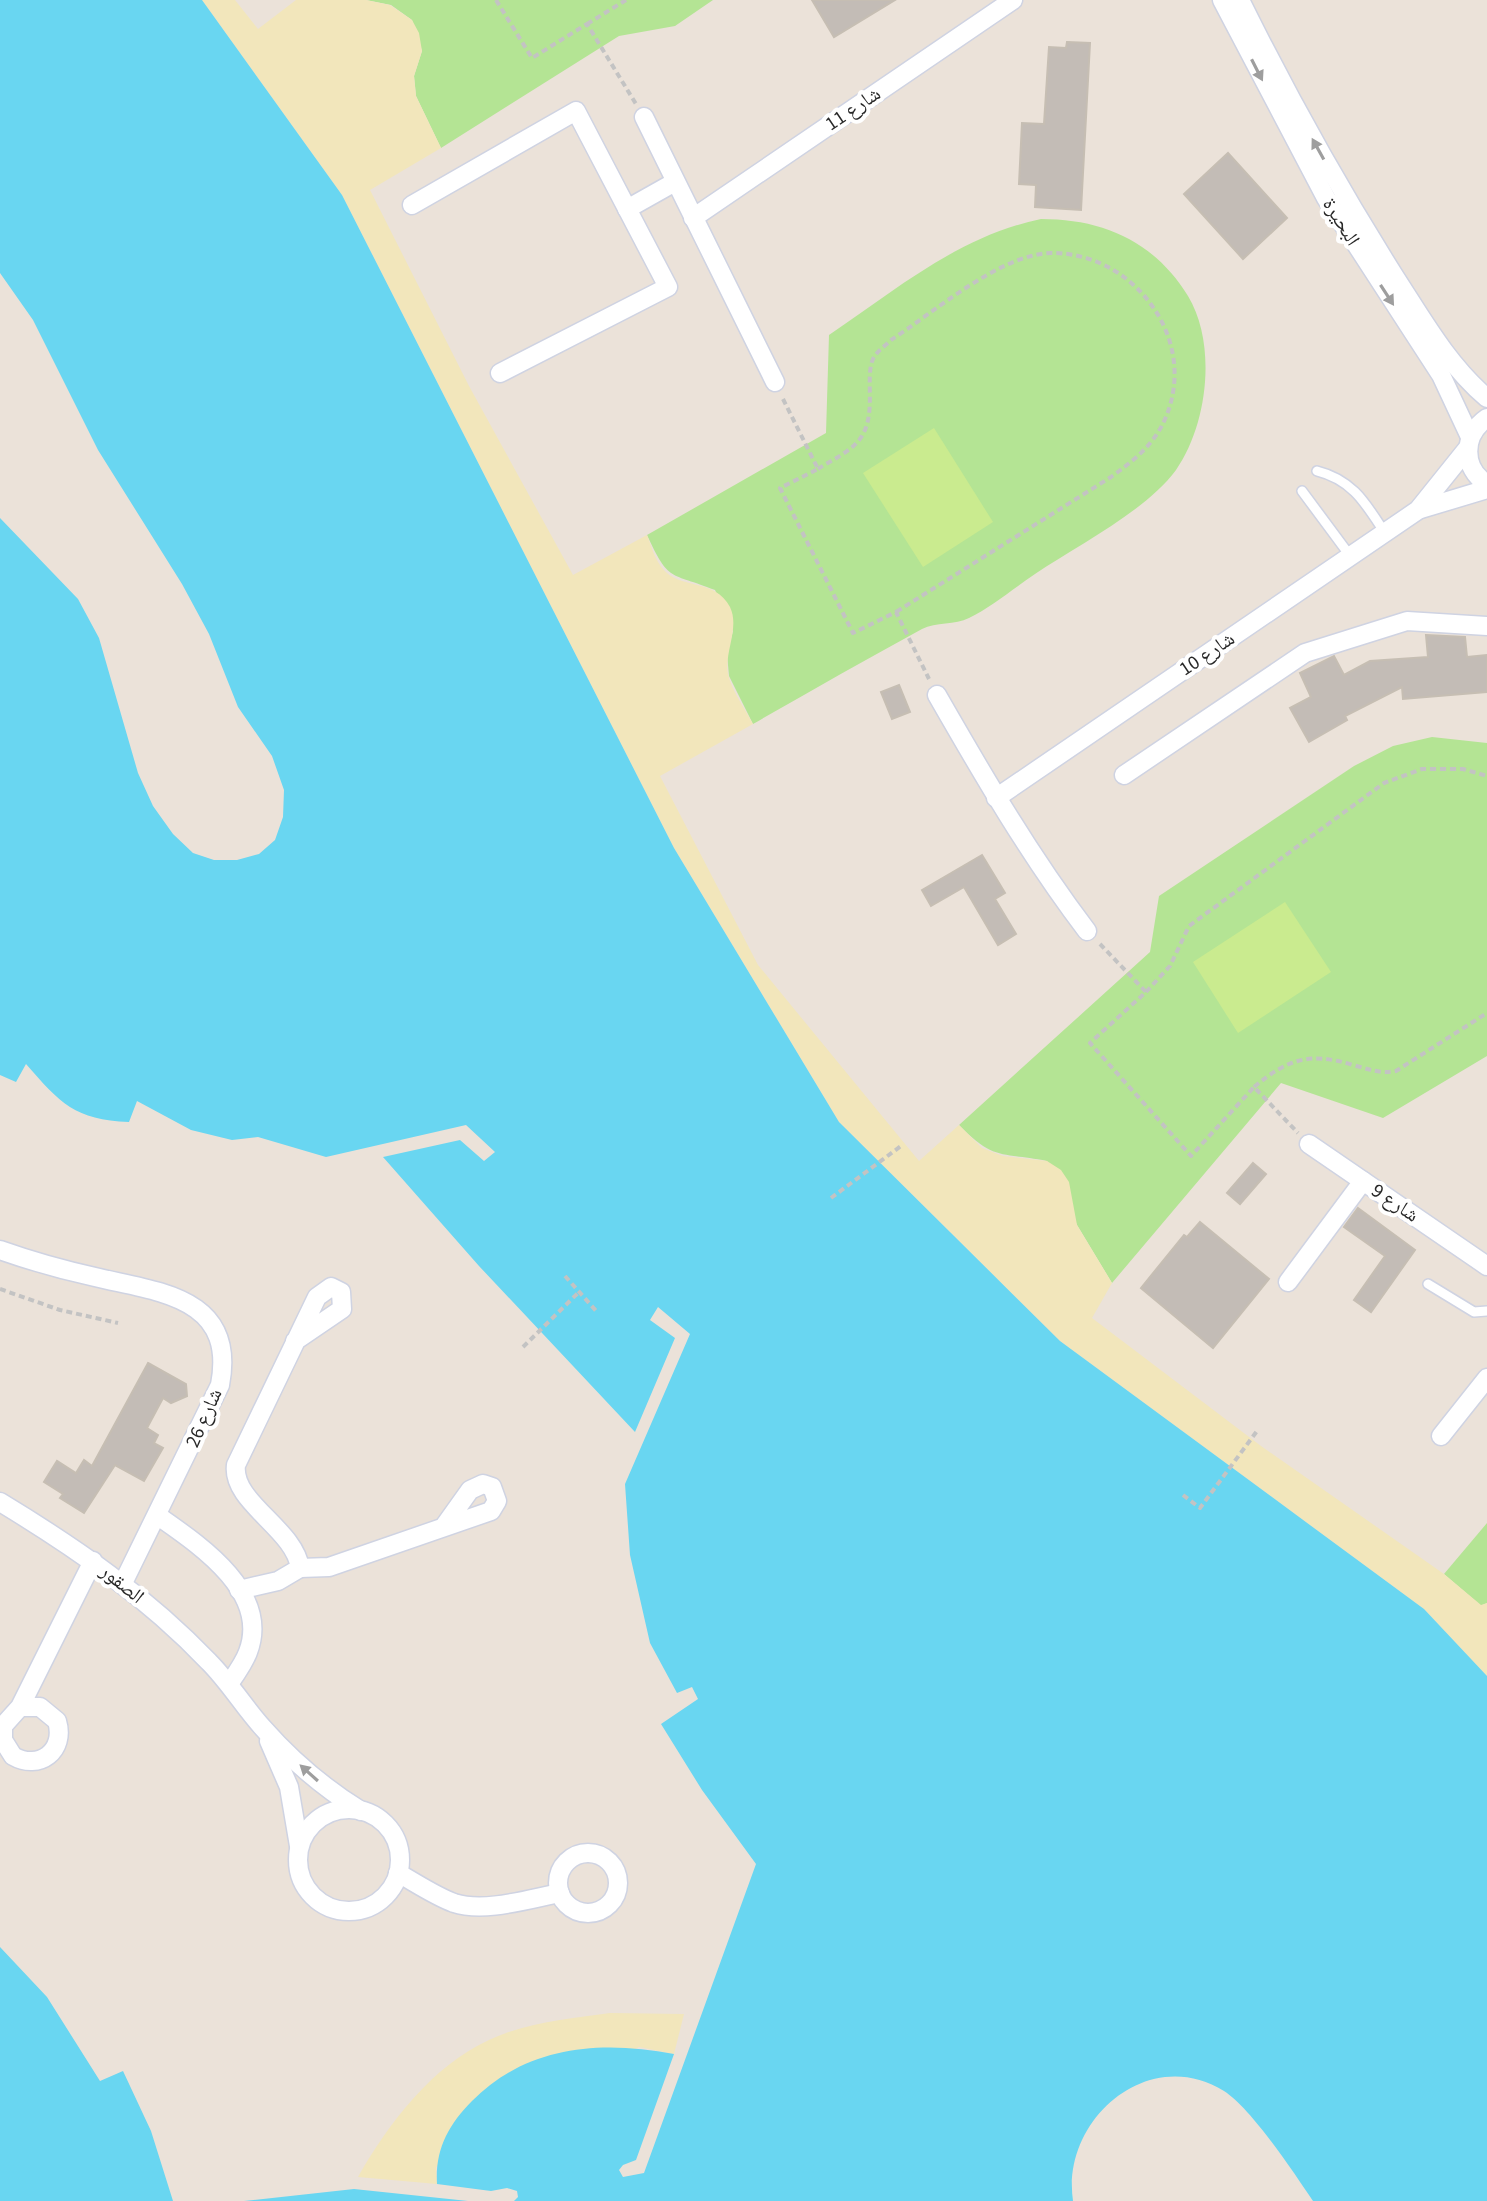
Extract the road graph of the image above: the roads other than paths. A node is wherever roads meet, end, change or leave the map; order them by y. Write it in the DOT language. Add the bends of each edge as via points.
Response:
graph roads {
  1 [pos="1013,0"];
  2 [pos="1222,0"];
  3 [pos="1240,0"];
  4 [pos="644,117"];
  5 [pos="675,182"];
  6 [pos="412,205"];
  7 [pos="627,209"];
  8 [pos="693,218"];
  9 [pos="500,373"];
  10 [pos="775,382"];
  11 [pos="1487,398"];
  12 [pos="1487,418"];
  13 [pos="1469,443"];
  14 [pos="1317,471"];
  15 [pos="1487,487"];
  16 [pos="1302,491"];
  17 [pos="1418,510"];
  18 [pos="1385,533"];
  19 [pos="1351,557"];
  20 [pos="1487,626"];
  21 [pos="937,695"];
  22 [pos="1124,775"];
  23 [pos="996,798"];
  24 [pos="1087,931"];
  25 [pos="1309,1144"];
  26 [pos="1363,1181"];
  27 [pos="0,1250"];
  28 [pos="1485,1262"];
  29 [pos="1288,1282"];
  30 [pos="1428,1284"];
  31 [pos="1487,1311"];
  32 [pos="295,1341"];
  33 [pos="1487,1378"];
  34 [pos="1441,1436"];
  35 [pos="0,1502"];
  36 [pos="158,1516"];
  37 [pos="445,1525"];
  38 [pos="93,1561"];
  39 [pos="300,1568"];
  40 [pos="123,1583"];
  41 [pos="239,1590"];
  42 [pos="229,1684"];
  43 [pos="20,1707"];
  44 [pos="263,1727"];
  45 [pos="361,1811"];
  46 [pos="299,1847"];
  47 [pos="398,1873"];
  48 [pos="560,1893"];
  1 -- 8 [label="street, شارع 11"];
  2 -- 13 [label="street, البحيرة, one-way" via="1326,198 1441,375"];
  11 -- 3 [label="street, البحيرة, one-way" via="1438,343 1340,189"];
  4 -- 5 [label="street"];
  5 -- 7 [label="street"];
  5 -- 8 [label="street"];
  6 -- 7 [label="street" via="576,111"];
  7 -- 9 [label="street" via="668,287"];
  8 -- 10 [label="street"];
  12 -- 13 [label="street, شارع 10"];
  13 -- 15 [label="street, البحيرة" via="1473,471"];
  13 -- 17 [label="street, شارع 10"];
  14 -- 18 [label="lane" via="1339,476 1351,486"];
  15 -- 17 [label="street, شارع 10"];
  16 -- 19 [label="lane"];
  17 -- 18 [label="street, شارع 10"];
  18 -- 19 [label="street, شارع 10"];
  19 -- 23 [label="street, شارع 10"];
  20 -- 22 [label="street" via="1407,621 1305,653"];
  21 -- 23 [label="street"];
  23 -- 24 [label="street" via="1041,871"];
  25 -- 26 [label="street, شارع 9"];
  26 -- 28 [label="street, شارع 9"];
  26 -- 29 [label="street"];
  27 -- 36 [label="street, شارع 26" via="171,1293 193,1305 214,1330 222,1357 220,1385"];
  30 -- 31 [label="lane" via="1474,1312"];
  32 -- 39 [label="street" via="235,1475 294,1549"];
  33 -- 34 [label="street"];
  35 -- 38 [label="street, الصقور"];
  36 -- 40 [label="street, شارع 26"];
  36 -- 41 [label="street" via="219,1561"];
  37 -- 39 [label="street" via="329,1567"];
  38 -- 40 [label="street, الصقور"];
  38 -- 43 [label="street"];
  39 -- 41 [label="street" via="278,1581"];
  40 -- 42 [label="street, الصقور"];
  41 -- 42 [label="street" via="251,1644"];
  42 -- 44 [label="street, الصقور"];
  45 -- 44 [label="street, الصقور, one-way" via="328,1790"];
  44 -- 46 [label="street, الصقور" via="289,1787"];
  45 -- 46 [label="street" via="328,1813 310,1827"];
  45 -- 47 [label="street" via="382,1821 395,1839"];
  46 -- 47 [label="street" via="298,1870 307,1891 335,1910 369,1907 388,1894"];
  47 -- 48 [label="street" via="466,1905"];
}
